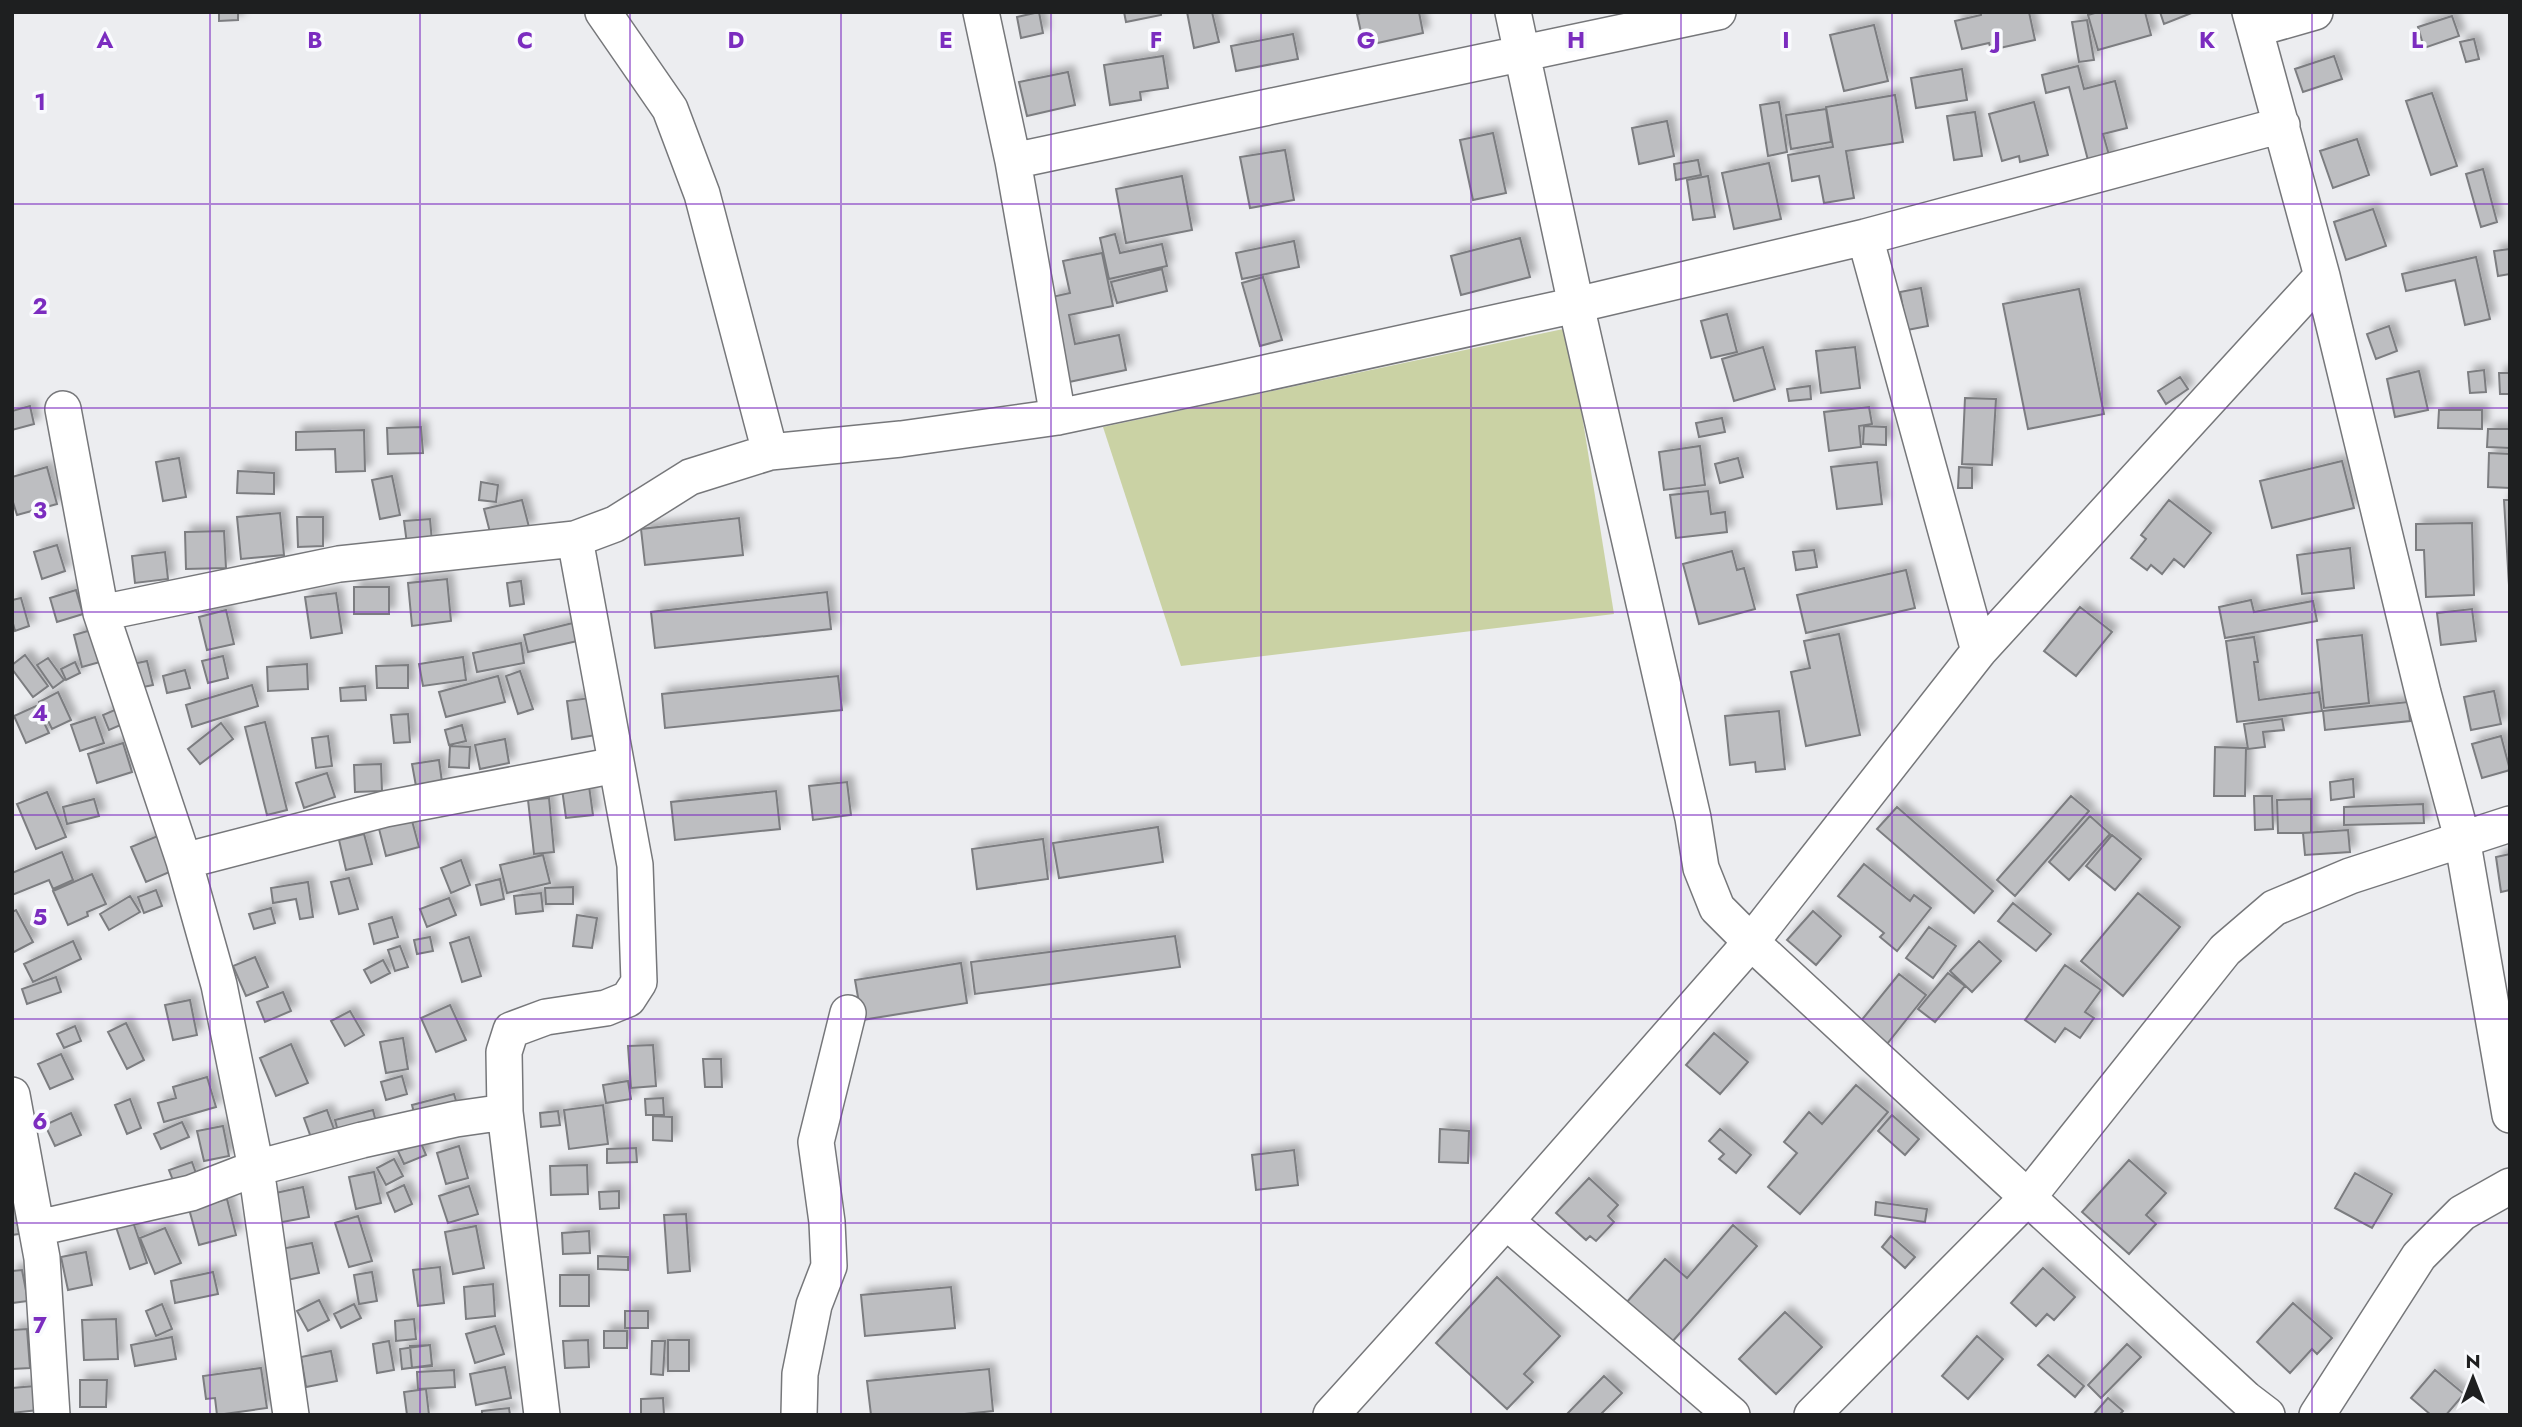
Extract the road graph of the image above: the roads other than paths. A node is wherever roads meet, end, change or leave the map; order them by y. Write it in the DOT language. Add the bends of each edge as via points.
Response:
graph roads {
  1 [pos="603,12"];
  2 [pos="981,12"];
  3 [pos="1513,12"];
  4 [pos="1718,12"];
  5 [pos="2315,12"];
  6 [pos="2253,20"];
  7 [pos="1522,54"];
  8 [pos="2282,125"];
  9 [pos="1013,161"];
  10 [pos="1865,237"];
  11 [pos="2322,276"];
  12 [pos="1576,305"];
  13 [pos="63,409"];
  14 [pos="1058,417"];
  15 [pos="770,452"];
  16 [pos="575,539"];
  17 [pos="101,613"];
  18 [pos="1979,651"];
  19 [pos="617,765"];
  20 [pos="2510,824"];
  21 [pos="2462,838"];
  22 [pos="184,862"];
  23 [pos="1751,942"];
  24 [pos="848,1013"];
  25 [pos="12,1095"];
  26 [pos="505,1112"];
  27 [pos="2510,1115"];
  28 [pos="256,1168"];
  29 [pos="2510,1186"];
  30 [pos="2029,1196"];
  31 [pos="1506,1221"];
  32 [pos="31,1250"];
  33 [pos="52,1415"];
  34 [pos="291,1415"];
  35 [pos="542,1415"];
  36 [pos="799,1415"];
  37 [pos="1331,1415"];
  38 [pos="1732,1415"];
  39 [pos="1812,1415"];
  40 [pos="2267,1415"];
  41 [pos="2317,1415"];
  1 -- 15 [label="street" via="670,110 698,181"];
  2 -- 9 [label="street"];
  3 -- 7 [label="street"];
  4 -- 7 [label="street"];
  5 -- 6 [label="street"];
  6 -- 8 [label="street"];
  7 -- 9 [label="street"];
  7 -- 12 [label="street"];
  8 -- 10 [label="street"];
  8 -- 11 [label="street"];
  9 -- 14 [label="street"];
  10 -- 12 [label="street"];
  10 -- 18 [label="street"];
  11 -- 18 [label="street"];
  11 -- 21 [label="street"];
  12 -- 14 [label="street"];
  12 -- 23 [label="street" via="1701,868 1717,908"];
  13 -- 17 [label="street"];
  14 -- 15 [label="street"];
  15 -- 16 [label="street" via="690,477 615,524"];
  16 -- 17 [label="street" via="338,564"];
  16 -- 19 [label="street"];
  17 -- 22 [label="street"];
  18 -- 23 [label="street"];
  19 -- 22 [label="street" via="384,809"];
  19 -- 26 [label="street" via="635,865 639,982 628,999 606,1008 546,1017 511,1030 504,1052"];
  20 -- 21 [label="street"];
  21 -- 27 [label="street"];
  21 -- 30 [label="street" via="2274,908 2225,950"];
  22 -- 28 [label="street" via="219,985"];
  23 -- 30 [label="street"];
  23 -- 31 [label="street"];
  24 -- 36 [label="street" via="816,1142 829,1266 814,1305 800,1374"];
  25 -- 32 [label="street"];
  26 -- 28 [label="street" via="443,1122"];
  26 -- 35 [label="street"];
  28 -- 32 [label="street"];
  28 -- 34 [label="street"];
  29 -- 41 [label="street" via="2462,1213 2419,1256"];
  30 -- 39 [label="street"];
  30 -- 40 [label="street"];
  31 -- 37 [label="street"];
  31 -- 38 [label="street"];
  32 -- 33 [label="street"];
}
